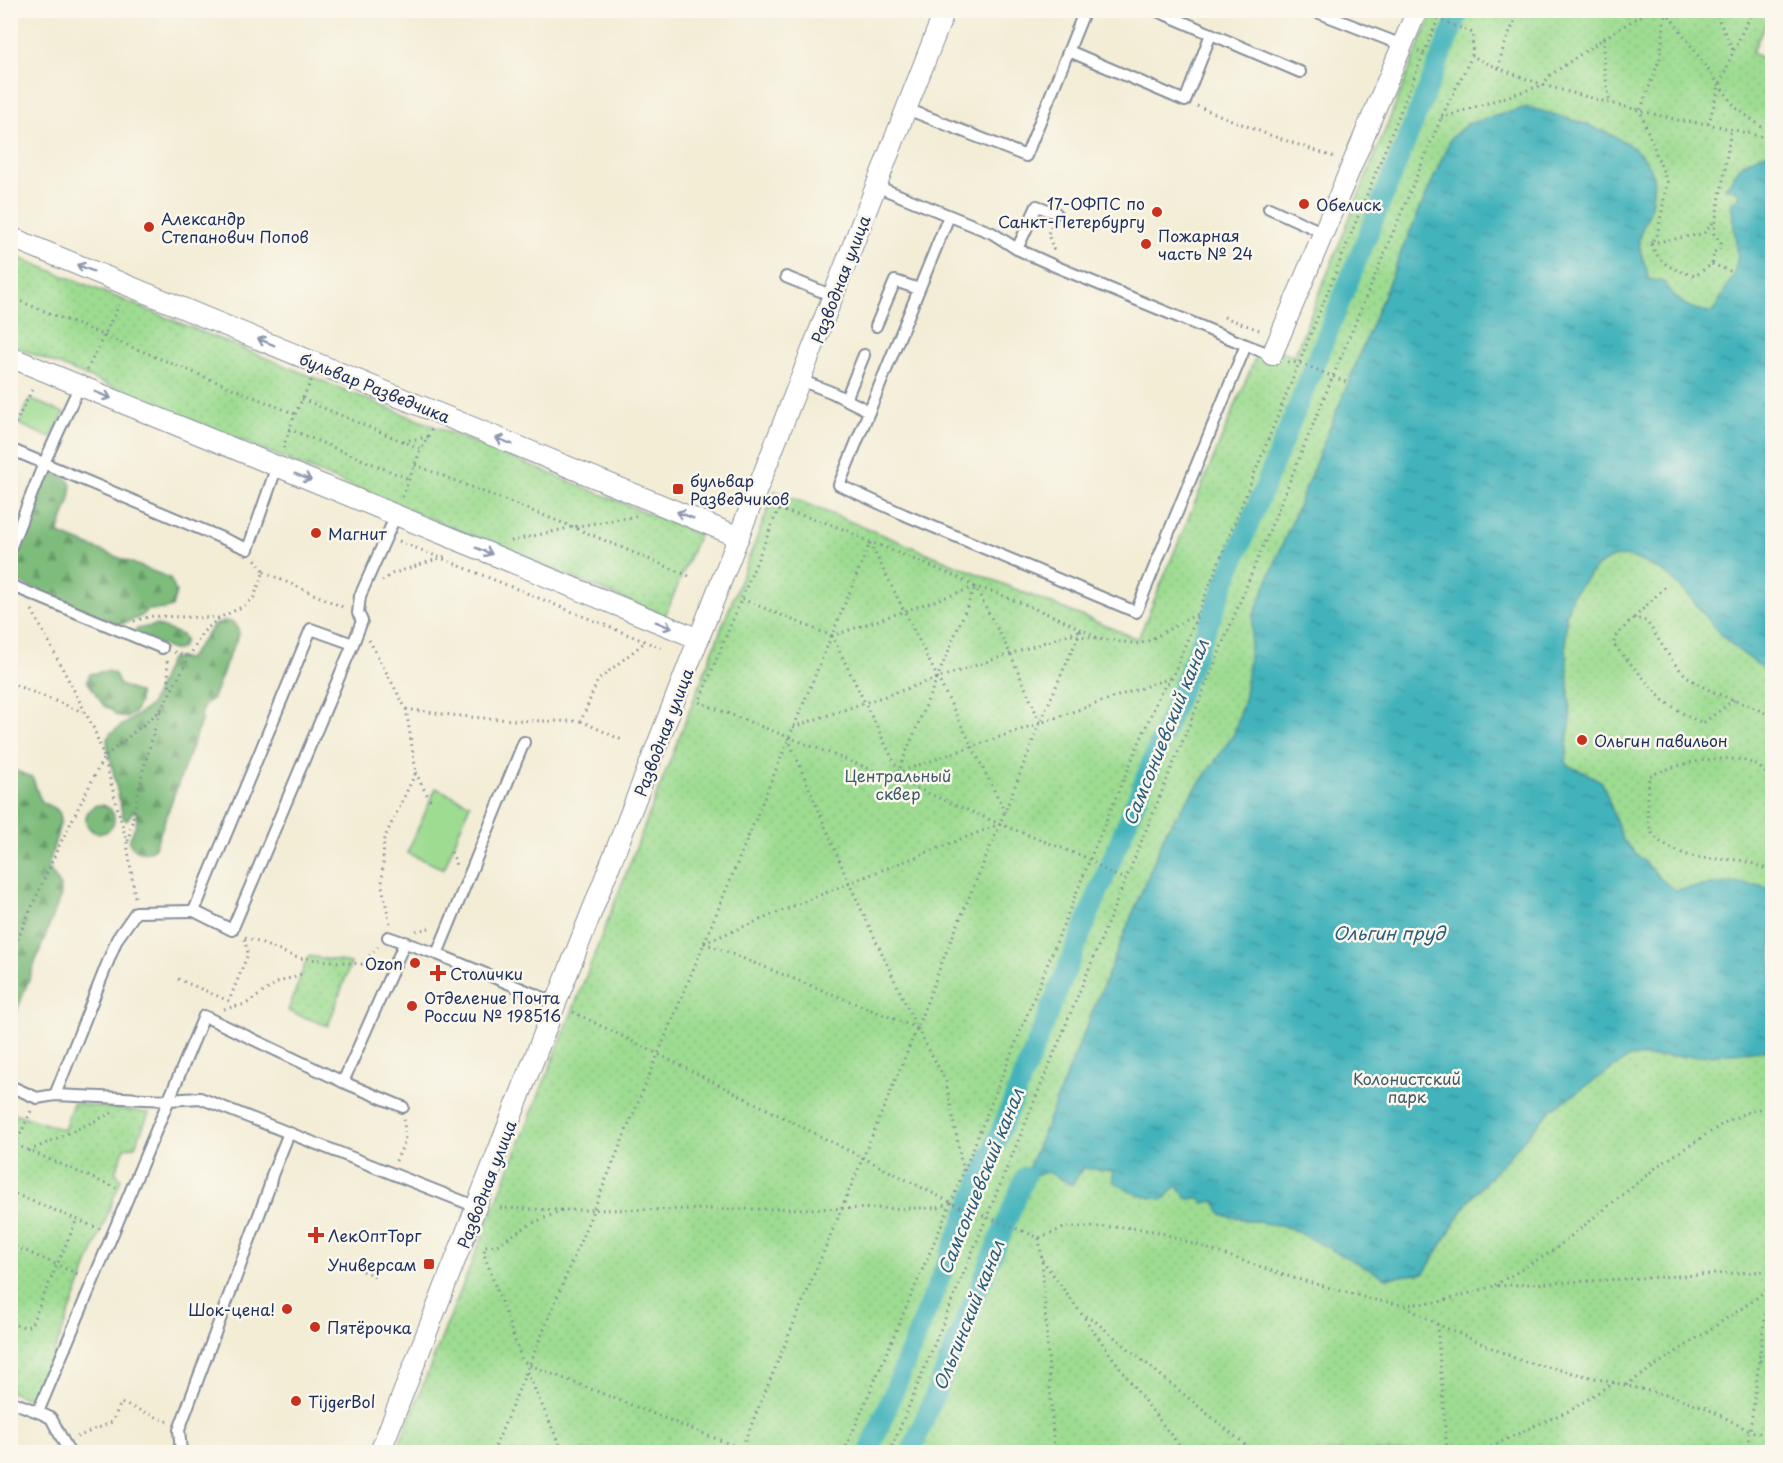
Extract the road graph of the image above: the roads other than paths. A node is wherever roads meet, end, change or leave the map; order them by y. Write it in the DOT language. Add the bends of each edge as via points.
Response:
graph roads {
  1 [pos="945,10"];
  2 [pos="1085,10"];
  3 [pos="1155,10"];
  4 [pos="1312,10"];
  5 [pos="1417,10"];
  6 [pos="1211,34"];
  7 [pos="1410,48"];
  8 [pos="1069,51"];
  9 [pos="1300,72"];
  10 [pos="907,108"];
  11 [pos="876,186"];
  12 [pos="1269,208"];
  13 [pos="1056,213"];
  14 [pos="950,216"];
  15 [pos="1324,233"];
  16 [pos="10,237"];
  17 [pos="1017,249"];
  18 [pos="786,277"];
  19 [pos="919,289"];
  20 [pos="833,296"];
  21 [pos="876,326"];
  22 [pos="1246,345"];
  23 [pos="1276,346"];
  24 [pos="864,355"];
  25 [pos="10,357"];
  26 [pos="800,380"];
  27 [pos="80,385"];
  28 [pos="846,399"];
  29 [pos="869,411"];
  30 [pos="10,449"];
  31 [pos="44,463"];
  32 [pos="277,466"];
  33 [pos="396,515"];
  34 [pos="739,537"];
  35 [pos="10,549"];
  36 [pos="10,585"];
  37 [pos="699,639"];
  38 [pos="352,644"];
  39 [pos="162,648"];
  40 [pos="524,742"];
  41 [pos="194,911"];
  42 [pos="390,934"];
  43 [pos="405,942"];
  44 [pos="437,954"];
  45 [pos="564,1007"];
  46 [pos="343,1082"];
  47 [pos="10,1086"];
  48 [pos="55,1095"];
  49 [pos="168,1100"];
  50 [pos="403,1107"];
  51 [pos="289,1133"];
  52 [pos="477,1208"];
  53 [pos="10,1401"];
  54 [pos="38,1412"];
  55 [pos="69,1452"];
  56 [pos="181,1452"];
  57 [pos="380,1452"];
  1 -- 10 [label="street, Разводная улица"];
  2 -- 8 [label="lane"];
  3 -- 6 [label="lane"];
  4 -- 7 [label="lane"];
  5 -- 7 [label="street"];
  6 -- 8 [label="lane" via="1185,101"];
  6 -- 9 [label="lane"];
  7 -- 15 [label="street"];
  8 -- 10 [label="lane" via="1026,156"];
  10 -- 11 [label="street, Разводная улица"];
  11 -- 14 [label="lane"];
  11 -- 20 [label="street, Разводная улица"];
  12 -- 15 [label="lane"];
  13 -- 17 [label="lane" via="1037,206"];
  14 -- 17 [label="lane" via="992,233"];
  14 -- 19 [label="lane"];
  15 -- 23 [label="street"];
  34 -- 16 [label="street, бульвар Разведчика, one-way"];
  17 -- 22 [label="lane"];
  18 -- 20 [label="lane"];
  19 -- 21 [label="lane" via="895,281"];
  19 -- 29 [label="lane"];
  20 -- 26 [label="street, Разводная улица"];
  22 -- 23 [label="lane"];
  22 -- 29 [label="lane" via="1136,612 839,485"];
  24 -- 28 [label="lane"];
  25 -- 27 [label="street"];
  26 -- 28 [label="lane"];
  26 -- 34 [label="street, Разводная улица"];
  27 -- 31 [label="lane"];
  27 -- 32 [label="street, one-way"];
  28 -- 29 [label="lane"];
  30 -- 31 [label="lane"];
  31 -- 32 [label="lane" via="248,549"];
  31 -- 35 [label="lane"];
  32 -- 33 [label="street, one-way"];
  33 -- 37 [label="street, one-way"];
  33 -- 38 [label="lane" via="360,596 360,617"];
  34 -- 37 [label="street, Разводная улица"];
  36 -- 39 [label="lane"];
  37 -- 45 [label="street, Разводная улица"];
  38 -- 41 [label="lane" via="311,629"];
  38 -- 41 [label="lane" via="232,930"];
  40 -- 44 [label="lane"];
  41 -- 48 [label="lane" via="136,912 117,939"];
  42 -- 43 [label="lane"];
  43 -- 44 [label="lane"];
  43 -- 46 [label="lane"];
  44 -- 45 [label="lane"];
  45 -- 52 [label="street, Разводная улица"];
  46 -- 49 [label="lane" via="204,1016"];
  46 -- 50 [label="lane"];
  47 -- 48 [label="lane" via="37,1098"];
  48 -- 49 [label="lane"];
  49 -- 51 [label="lane" via="200,1098"];
  49 -- 54 [label="lane"];
  51 -- 52 [label="lane"];
  51 -- 56 [label="lane" via="179,1430"];
  52 -- 57 [label="street, Разводная улица"];
  53 -- 54 [label="lane"];
  54 -- 55 [label="lane" via="51,1418"];
}
